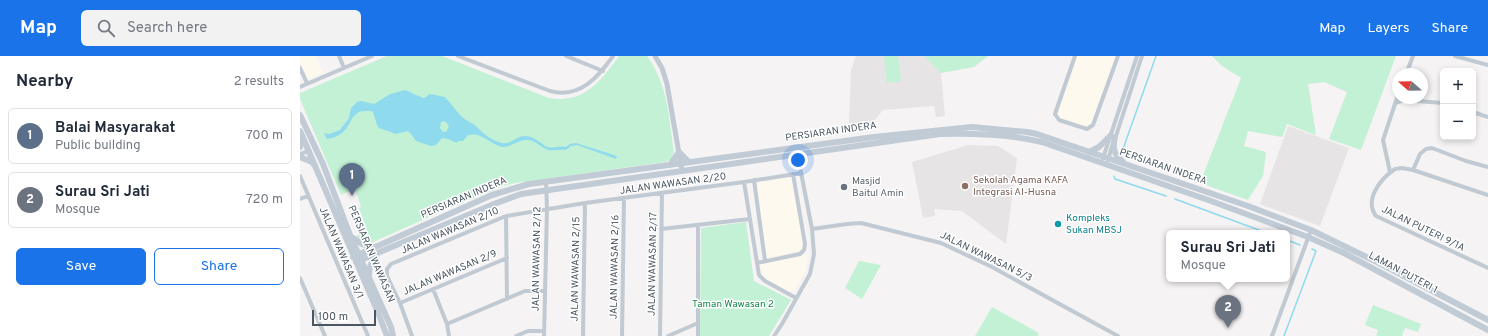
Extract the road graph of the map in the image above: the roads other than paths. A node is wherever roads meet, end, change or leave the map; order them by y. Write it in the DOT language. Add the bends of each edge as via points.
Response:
graph roads {
  1 [pos="339,56"];
  2 [pos="372,56"];
  3 [pos="458,56"];
  4 [pos="566,56"];
  5 [pos="613,56"];
  6 [pos="655,56"];
  7 [pos="1075,56"];
  8 [pos="1118,56"];
  9 [pos="1137,56"];
  10 [pos="1142,56"];
  11 [pos="1413,56"];
  12 [pos="1455,56"];
  13 [pos="1488,65"];
  14 [pos="300,68"];
  15 [pos="344,68"];
  16 [pos="1408,68"];
  17 [pos="603,71"];
  18 [pos="307,83"];
  19 [pos="300,86"];
  20 [pos="1428,102"];
  21 [pos="1440,103"];
  22 [pos="1395,104"];
  23 [pos="1476,113"];
  24 [pos="300,115"];
  25 [pos="1488,117"];
  26 [pos="308,132"];
  27 [pos="301,133"];
  28 [pos="1113,137"];
  29 [pos="300,147"];
  30 [pos="796,147"];
  31 [pos="309,151"];
  32 [pos="679,152"];
  33 [pos="1089,152"];
  34 [pos="300,154"];
  35 [pos="798,155"];
  36 [pos="300,157"];
  37 [pos="1105,161"];
  38 [pos="689,162"];
  39 [pos="681,163"];
  40 [pos="323,164"];
  41 [pos="670,164"];
  42 [pos="1125,164"];
  43 [pos="316,167"];
  44 [pos="1488,167"];
  45 [pos="1413,170"];
  46 [pos="682,171"];
  47 [pos="801,172"];
  48 [pos="1390,172"];
  49 [pos="793,174"];
  50 [pos="300,176"];
  51 [pos="754,180"];
  52 [pos="546,182"];
  53 [pos="744,182"];
  54 [pos="546,189"];
  55 [pos="662,193"];
  56 [pos="1488,195"];
  57 [pos="308,196"];
  58 [pos="300,199"];
  59 [pos="624,199"];
  60 [pos="585,203"];
  61 [pos="547,209"];
  62 [pos="506,216"];
  63 [pos="750,219"];
  64 [pos="698,225"];
  65 [pos="661,229"];
  66 [pos="812,229"];
  67 [pos="1289,230"];
  68 [pos="1290,230"];
  69 [pos="1311,230"];
  70 [pos="350,235"];
  71 [pos="1308,237"];
  72 [pos="376,250"];
  73 [pos="357,258"];
  74 [pos="507,258"];
  75 [pos="765,261"];
  76 [pos="757,263"];
  77 [pos="1488,268"];
  78 [pos="369,276"];
  79 [pos="300,278"];
  80 [pos="433,289"];
  81 [pos="544,291"];
  82 [pos="796,298"];
  83 [pos="507,299"];
  84 [pos="400,303"];
  85 [pos="1488,320"];
  86 [pos="698,323"];
  87 [pos="447,324"];
  88 [pos="1488,330"];
  89 [pos="544,331"];
  90 [pos="325,336"];
  91 [pos="368,336"];
  92 [pos="387,336"];
  93 [pos="393,336"];
  94 [pos="412,336"];
  95 [pos="450,336"];
  96 [pos="516,336"];
  97 [pos="544,336"];
  98 [pos="583,336"];
  99 [pos="622,336"];
  100 [pos="660,336"];
  101 [pos="668,336"];
  102 [pos="698,336"];
  103 [pos="774,336"];
  104 [pos="1118,336"];
  105 [pos="1272,336"];
  1 -- 15 [label="street"];
  2 -- 15 [label="street"];
  3 -- 17 [label="street" via="561,93 589,84"];
  4 -- 17 [label="street"];
  5 -- 17 [label="street"];
  6 -- 32 [label="street" via="667,84"];
  7 -- 8 [label="street" via="1055,114 1060,120 1085,129 1093,125"];
  9 -- 28 [label="street"];
  10 -- 28 [label="street"];
  11 -- 16 [label="street"];
  12 -- 13 [label="street"];
  14 -- 18 [label="street"];
  15 -- 18 [label="street"];
  18 -- 19 [label="street"];
  20 -- 21 [label="street"];
  22 -- 48 [label="street" via="1383,140"];
  23 -- 25 [label="street"];
  24 -- 26 [label="main road, PERSIARAN WAWASAN"];
  26 -- 31 [label="main road" via="311,144"];
  26 -- 40 [label="main road, PERSIARAN WAWASAN"];
  27 -- 29 [label="main road"];
  27 -- 31 [label="main road, PERSIARAN WAWASAN"];
  28 -- 33 [label="main road"];
  28 -- 37 [label="street"];
  28 -- 42 [label="main road" via="1113,148"];
  30 -- 33 [label="main road, PERSIARAN INDERA" via="874,136 972,127 1037,134"];
  30 -- 35 [label="street"];
  30 -- 38 [label="main road, PERSIARAN INDERA"];
  31 -- 34 [label="street"];
  31 -- 40 [label="main road"];
  31 -- 43 [label="main road, PERSIARAN WAWASAN"];
  32 -- 38 [label="main road"];
  32 -- 39 [label="street"];
  32 -- 41 [label="main road"];
  33 -- 37 [label="main road, PERSIARAN INDERA"];
  35 -- 37 [label="main road, PERSIARAN INDERA" via="940,134 972,133 1015,136"];
  35 -- 46 [label="main road, PERSIARAN INDERA"];
  35 -- 47 [label="street"];
  36 -- 43 [label="main road" via="312,162"];
  37 -- 42 [label="main road, PERSIARAN INDERA"];
  37 -- 67 [label="main road, PERSIARAN INDERA"];
  38 -- 39 [label="main road, PERSIARAN INDERA"];
  39 -- 41 [label="main road, PERSIARAN INDERA"];
  39 -- 46 [label="street"];
  40 -- 70 [label="main road, PERSIARAN WAWASAN"];
  41 -- 52 [label="main road, PERSIARAN INDERA"];
  42 -- 69 [label="main road, PERSIARAN INDERA"];
  43 -- 73 [label="main road, PERSIARAN WAWASAN"];
  44 -- 45 [label="street" via="1432,148 1420,154"];
  45 -- 48 [label="street" via="1395,169"];
  45 -- 56 [label="street"];
  46 -- 54 [label="main road, PERSIARAN INDERA"];
  47 -- 49 [label="street, JALAN WAWASAN 2/20"];
  47 -- 66 [label="street"];
  48 -- 77 [label="street, JALAN PUTERI 9/1A" via="1377,187 1372,199 1372,210 1376,216"];
  49 -- 51 [label="street, JALAN WAWASAN 2/20"];
  49 -- 75 [label="street" via="805,247 800,254"];
  50 -- 57 [label="street, JALAN WAWASAN 3/1"];
  51 -- 53 [label="street, JALAN WAWASAN 2/20"];
  51 -- 75 [label="street"];
  52 -- 54 [label="street, JALAN WAWASAN 2/12"];
  52 -- 72 [label="main road, PERSIARAN INDERA" via="529,184 492,195"];
  53 -- 55 [label="street, JALAN WAWASAN 2/20"];
  53 -- 63 [label="street"];
  54 -- 61 [label="street, JALAN WAWASAN 2/12"];
  54 -- 72 [label="main road, PERSIARAN INDERA" via="512,196"];
  55 -- 59 [label="street, JALAN WAWASAN 2/20"];
  55 -- 65 [label="street, JALAN WAWASAN 2/17"];
  57 -- 58 [label="street"];
  57 -- 91 [label="street, JALAN WAWASAN 3/1"];
  59 -- 60 [label="street, JALAN WAWASAN 2/20"];
  59 -- 99 [label="street, JALAN WAWASAN 2/16"];
  60 -- 61 [label="street, JALAN WAWASAN 2/20"];
  60 -- 98 [label="street, JALAN WAWASAN 2/15"];
  61 -- 62 [label="street, JALAN WAWASAN 2/10"];
  61 -- 81 [label="street, JALAN WAWASAN 2/12"];
  62 -- 74 [label="street"];
  62 -- 84 [label="street, JALAN WAWASAN 2/10" via="391,264 387,269 387,276"];
  63 -- 64 [label="street"];
  63 -- 76 [label="street"];
  64 -- 65 [label="street"];
  64 -- 86 [label="street"];
  65 -- 100 [label="street, JALAN WAWASAN 2/17"];
  66 -- 82 [label="street" via="812,268"];
  66 -- 104 [label="street, JALAN WAWASAN 5/3" via="861,223 941,242"];
  68 -- 71 [label="main road, PERSIARAN INDERA"];
  69 -- 71 [label="street"];
  69 -- 85 [label="main road, LAMAN PUTERI 1"];
  70 -- 72 [label="main road"];
  70 -- 73 [label="main road, PERSIARAN WAWASAN"];
  71 -- 88 [label="main road, LAMAN PUTERI 1" via="1344,253"];
  71 -- 105 [label="street"];
  72 -- 73 [label="main road, PERSIARAN INDERA"];
  72 -- 78 [label="main road"];
  73 -- 78 [label="main road, PERSIARAN WAWASAN"];
  73 -- 92 [label="main road, PERSIARAN WAWASAN"];
  74 -- 80 [label="street, JALAN WAWASAN 2/9"];
  74 -- 83 [label="street"];
  75 -- 76 [label="street"];
  76 -- 82 [label="street" via="760,277"];
  78 -- 93 [label="main road, PERSIARAN WAWASAN"];
  79 -- 90 [label="street"];
  80 -- 84 [label="street, JALAN WAWASAN 2/9"];
  80 -- 87 [label="street"];
  81 -- 83 [label="street" via="525,291"];
  81 -- 89 [label="street, JALAN WAWASAN 2/12"];
  82 -- 103 [label="street"];
  83 -- 87 [label="street"];
  84 -- 94 [label="street"];
  86 -- 101 [label="street"];
  86 -- 102 [label="street"];
  87 -- 95 [label="street"];
  89 -- 96 [label="street" via="528,331"];
  89 -- 97 [label="street, JALAN WAWASAN 2/12"];
}
